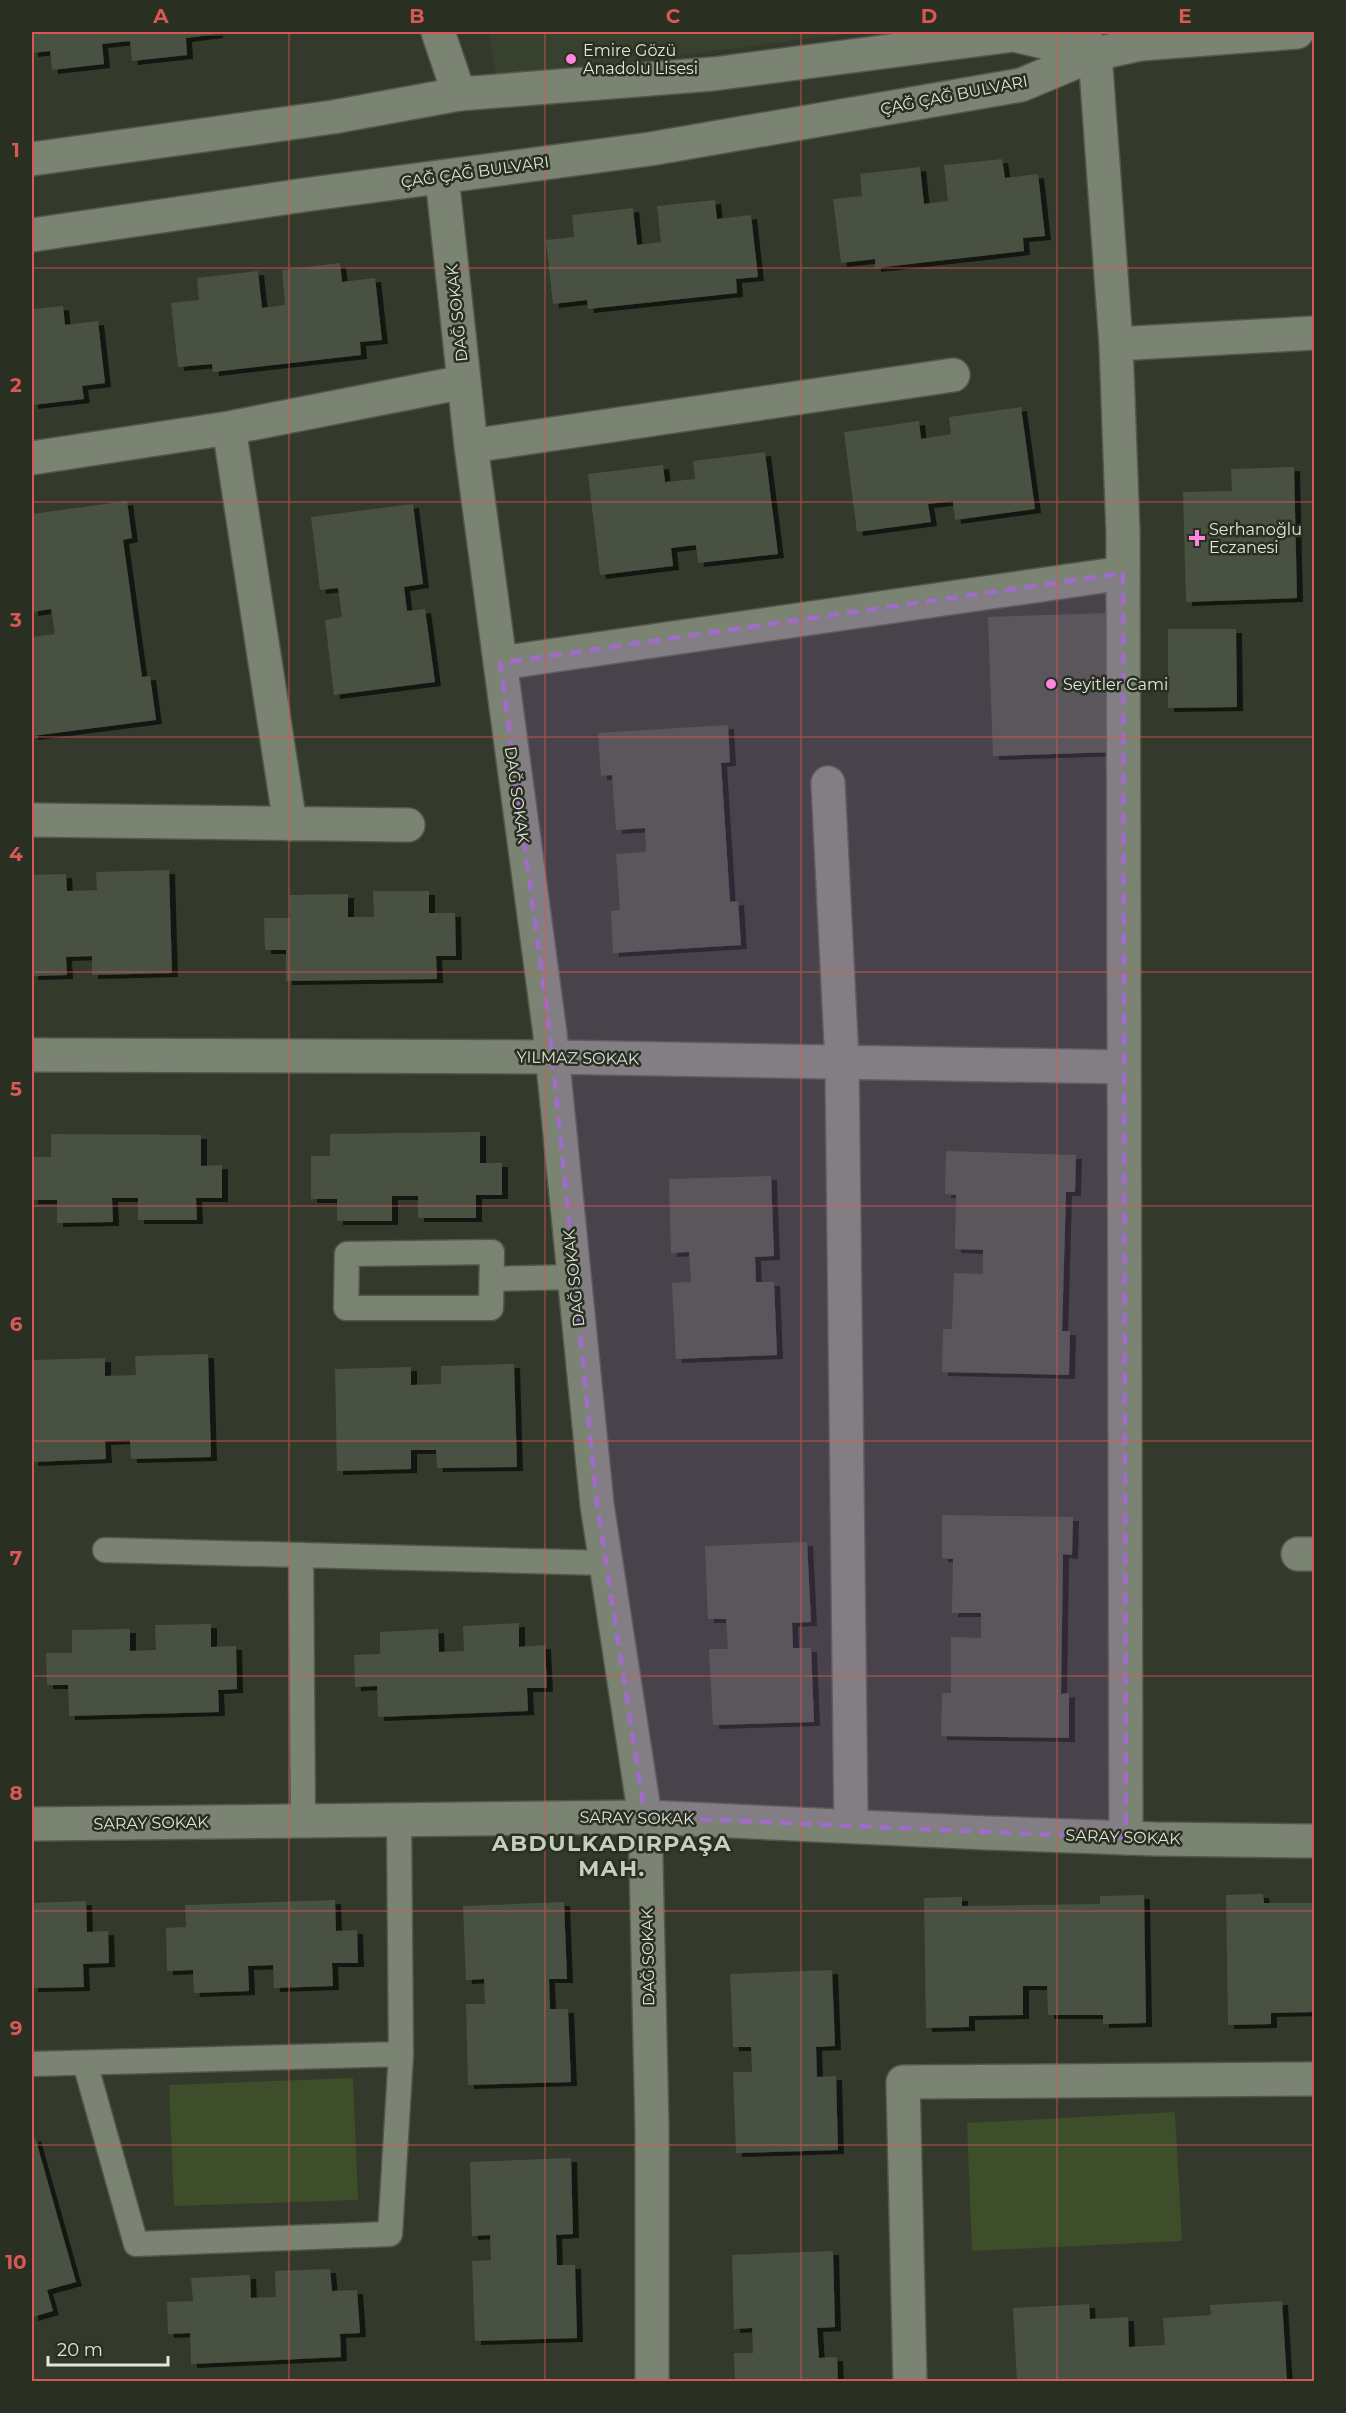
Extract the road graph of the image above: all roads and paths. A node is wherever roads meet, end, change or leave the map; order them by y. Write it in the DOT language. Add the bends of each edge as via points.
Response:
graph roads {
  1 [pos="438,32"];
  2 [pos="1297,32"];
  3 [pos="1087,43"];
  4 [pos="459,94"];
  5 [pos="32,159"];
  6 [pos="442,177"];
  7 [pos="32,235"];
  8 [pos="1314,333"];
  9 [pos="1116,344"];
  10 [pos="953,375"];
  11 [pos="464,381"];
  12 [pos="229,428"];
  13 [pos="471,446"];
  14 [pos="32,458"];
  15 [pos="1123,573"];
  16 [pos="500,663"];
  17 [pos="828,783"];
  18 [pos="32,820"];
  19 [pos="290,824"];
  20 [pos="408,825"];
  21 [pos="32,1056"];
  22 [pos="552,1057"];
  23 [pos="842,1062"];
  24 [pos="1124,1067"];
  25 [pos="574,1277"];
  26 [pos="492,1279"];
  27 [pos="105,1550"];
  28 [pos="301,1555"];
  29 [pos="606,1563"];
  30 [pos="645,1817"];
  31 [pos="399,1819"];
  32 [pos="303,1821"];
  33 [pos="32,1824"];
  34 [pos="851,1827"];
  35 [pos="1126,1838"];
  36 [pos="1314,1841"];
  37 [pos="401,2054"];
  38 [pos="85,2063"];
  39 [pos="32,2064"];
  40 [pos="1314,2079"];
  41 [pos="652,2382"];
  42 [pos="910,2382"];
  1 -- 4 [label="street"];
  2 -- 3 [label="street" via="1141,44"];
  3 -- 4 [label="street" via="1014,34 713,74"];
  3 -- 6 [label="street" via="1021,85 650,149"];
  3 -- 9 [label="street"];
  4 -- 5 [label="street" via="333,117"];
  6 -- 7 [label="street"];
  6 -- 11 [label="street, DAĞ SOKAK"];
  8 -- 9 [label="street"];
  9 -- 15 [label="street"];
  10 -- 13 [label="street"];
  11 -- 12 [label="street"];
  11 -- 13 [label="street, DAĞ SOKAK"];
  12 -- 14 [label="street"];
  12 -- 19 [label="street"];
  13 -- 16 [label="street, DAĞ SOKAK"];
  15 -- 16 [label="street"];
  15 -- 24 [label="street"];
  16 -- 22 [label="street, DAĞ SOKAK"];
  17 -- 23 [label="street"];
  18 -- 19 [label="street"];
  19 -- 20 [label="street"];
  21 -- 22 [label="street"];
  22 -- 23 [label="street"];
  22 -- 25 [label="street, DAĞ SOKAK"];
  23 -- 24 [label="street"];
  23 -- 34 [label="street"];
  24 -- 35 [label="street"];
  25 -- 26 [label="lane"];
  25 -- 29 [label="street, DAĞ SOKAK"];
  26 -- 26 [label="lane" via="492,1252 347,1254 346,1308 491,1308"];
  27 -- 28 [label="lane"];
  28 -- 29 [label="lane"];
  28 -- 32 [label="lane"];
  29 -- 30 [label="street, DAĞ SOKAK"];
  30 -- 31 [label="street, SARAY SOKAK"];
  30 -- 34 [label="street, SARAY SOKAK"];
  30 -- 41 [label="street, DAĞ SOKAK" via="652,2128"];
  31 -- 32 [label="street, SARAY SOKAK"];
  31 -- 37 [label="lane"];
  32 -- 33 [label="street, SARAY SOKAK"];
  34 -- 35 [label="street, SARAY SOKAK"];
  35 -- 36 [label="street, SARAY SOKAK"];
  37 -- 38 [label="lane"];
  37 -- 38 [label="lane" via="390,2234 136,2244"];
  38 -- 39 [label="lane"];
  40 -- 42 [label="street" via="903,2082"];
}
